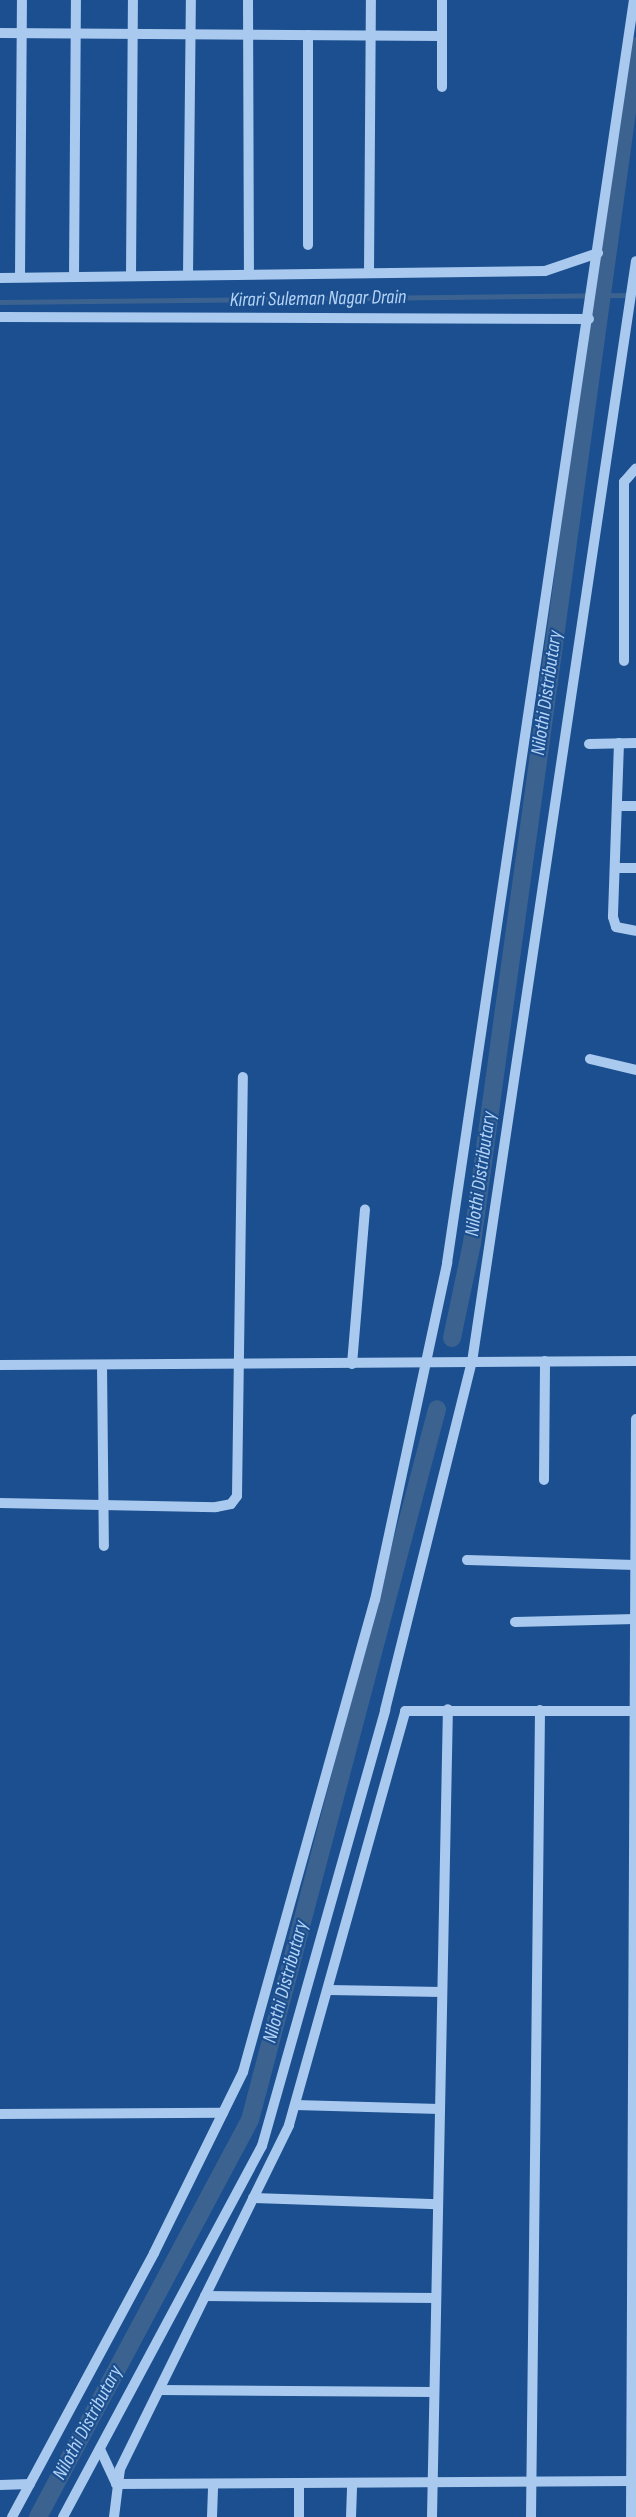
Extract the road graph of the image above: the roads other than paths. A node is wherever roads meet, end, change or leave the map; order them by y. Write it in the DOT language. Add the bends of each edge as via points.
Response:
graph roads {
  1 [pos="22,0"];
  2 [pos="76,0"];
  3 [pos="133,0"];
  4 [pos="191,0"];
  5 [pos="248,0"];
  6 [pos="371,0"];
  7 [pos="442,0"];
  8 [pos="634,0"];
  9 [pos="0,33"];
  10 [pos="22,33"];
  11 [pos="133,33"];
  12 [pos="191,33"];
  13 [pos="76,34"];
  14 [pos="248,34"];
  15 [pos="308,35"];
  16 [pos="373,36"];
  17 [pos="441,36"];
  18 [pos="442,87"];
  19 [pos="308,245"];
  20 [pos="598,253"];
  21 [pos="636,261"];
  22 [pos="369,272"];
  23 [pos="249,274"];
  24 [pos="188,275"];
  25 [pos="131,276"];
  26 [pos="20,277"];
  27 [pos="74,277"];
  28 [pos="0,278"];
  29 [pos="631,315"];
  30 [pos="0,317"];
  31 [pos="589,319"];
  32 [pos="636,468"];
  33 [pos="624,661"];
  34 [pos="619,743"];
  35 [pos="636,743"];
  36 [pos="589,744"];
  37 [pos="618,806"];
  38 [pos="636,806"];
  39 [pos="616,868"];
  40 [pos="636,868"];
  41 [pos="636,931"];
  42 [pos="590,1059"];
  43 [pos="636,1070"];
  44 [pos="243,1077"];
  45 [pos="365,1210"];
  46 [pos="636,1361"];
  47 [pos="472,1362"];
  48 [pos="545,1362"];
  49 [pos="239,1364"];
  50 [pos="352,1364"];
  51 [pos="429,1364"];
  52 [pos="0,1365"];
  53 [pos="102,1365"];
  54 [pos="636,1419"];
  55 [pos="544,1480"];
  56 [pos="0,1503"];
  57 [pos="104,1503"];
  58 [pos="104,1546"];
  59 [pos="467,1560"];
  60 [pos="635,1565"];
  61 [pos="635,1619"];
  62 [pos="516,1622"];
  63 [pos="448,1709"];
  64 [pos="385,1710"];
  65 [pos="540,1710"];
  66 [pos="405,1711"];
  67 [pos="634,1711"];
  68 [pos="635,1812"];
  69 [pos="635,1859"];
  70 [pos="635,1911"];
  71 [pos="329,1990"];
  72 [pos="442,1992"];
  73 [pos="295,2104"];
  74 [pos="440,2109"];
  75 [pos="223,2113"];
  76 [pos="0,2114"];
  77 [pos="253,2198"];
  78 [pos="438,2204"];
  79 [pos="634,2233"];
  80 [pos="206,2296"];
  81 [pos="436,2298"];
  82 [pos="634,2371"];
  83 [pos="160,2391"];
  84 [pos="434,2392"];
  85 [pos="100,2449"];
  86 [pos="634,2461"];
  87 [pos="531,2481"];
  88 [pos="631,2481"];
  89 [pos="432,2482"];
  90 [pos="298,2483"];
  91 [pos="352,2483"];
  92 [pos="30,2484"];
  93 [pos="116,2484"];
  94 [pos="213,2484"];
  95 [pos="0,2485"];
  96 [pos="12,2517"];
  97 [pos="63,2517"];
  98 [pos="114,2517"];
  99 [pos="213,2517"];
  100 [pos="299,2517"];
  101 [pos="351,2517"];
  102 [pos="432,2517"];
  103 [pos="531,2517"];
  104 [pos="631,2517"];
  1 -- 10 [label="street"];
  2 -- 13 [label="street"];
  3 -- 11 [label="street"];
  4 -- 12 [label="street"];
  5 -- 14 [label="street"];
  6 -- 16 [label="street"];
  7 -- 17 [label="street"];
  8 -- 20 [label="street"];
  9 -- 10 [label="street"];
  10 -- 13 [label="street"];
  10 -- 26 [label="street"];
  11 -- 12 [label="street"];
  11 -- 13 [label="street"];
  11 -- 25 [label="street"];
  12 -- 14 [label="street"];
  12 -- 24 [label="street"];
  13 -- 27 [label="street"];
  14 -- 15 [label="street"];
  14 -- 23 [label="street"];
  15 -- 16 [label="street"];
  15 -- 19 [label="street"];
  16 -- 17 [label="street"];
  16 -- 22 [label="street"];
  17 -- 18 [label="street"];
  20 -- 22 [label="street" via="545,271"];
  20 -- 31 [label="street"];
  21 -- 29 [label="street"];
  22 -- 23 [label="street"];
  23 -- 24 [label="street"];
  24 -- 25 [label="street"];
  25 -- 27 [label="street"];
  26 -- 27 [label="street"];
  26 -- 28 [label="street"];
  29 -- 47 [label="street"];
  30 -- 31 [label="street"];
  31 -- 51 [label="street"];
  32 -- 33 [label="street" via="624,482"];
  34 -- 35 [label="street"];
  34 -- 36 [label="street"];
  34 -- 37 [label="street"];
  37 -- 38 [label="street"];
  37 -- 39 [label="street"];
  39 -- 40 [label="street"];
  39 -- 41 [label="street" via="616,927"];
  42 -- 43 [label="street"];
  44 -- 49 [label="street"];
  45 -- 50 [label="street"];
  46 -- 48 [label="street"];
  47 -- 48 [label="street"];
  47 -- 51 [label="street"];
  47 -- 64 [label="street"];
  48 -- 55 [label="street"];
  49 -- 50 [label="street"];
  49 -- 53 [label="street"];
  49 -- 57 [label="street" via="237,1496 231,1504"];
  50 -- 51 [label="street"];
  51 -- 75 [label="street" via="375,1600 312,1834 243,2072"];
  52 -- 53 [label="street"];
  53 -- 57 [label="street"];
  54 -- 60 [label="street"];
  56 -- 57 [label="street"];
  57 -- 58 [label="street"];
  59 -- 60 [label="street"];
  60 -- 61 [label="street"];
  61 -- 62 [label="street"];
  61 -- 67 [label="street"];
  63 -- 65 [label="street"];
  63 -- 66 [label="street"];
  63 -- 72 [label="street"];
  64 -- 66 [label="street"];
  64 -- 85 [label="street" via="262,2146"];
  65 -- 67 [label="street"];
  65 -- 87 [label="street"];
  66 -- 71 [label="street"];
  67 -- 68 [label="street"];
  68 -- 69 [label="street"];
  69 -- 70 [label="street"];
  70 -- 79 [label="street"];
  71 -- 72 [label="street"];
  71 -- 73 [label="street"];
  72 -- 74 [label="street"];
  73 -- 74 [label="street"];
  73 -- 77 [label="street"];
  74 -- 78 [label="street"];
  75 -- 76 [label="street"];
  75 -- 92 [label="street"];
  77 -- 78 [label="street"];
  77 -- 80 [label="street"];
  78 -- 81 [label="street"];
  79 -- 82 [label="street"];
  80 -- 81 [label="street"];
  80 -- 83 [label="street"];
  81 -- 84 [label="street"];
  82 -- 86 [label="street"];
  83 -- 84 [label="street"];
  83 -- 93 [label="street"];
  84 -- 89 [label="street"];
  85 -- 93 [label="street"];
  85 -- 97 [label="street"];
  86 -- 88 [label="street"];
  87 -- 88 [label="street"];
  87 -- 89 [label="street"];
  87 -- 103 [label="street"];
  88 -- 104 [label="street"];
  89 -- 91 [label="street"];
  89 -- 102 [label="street"];
  90 -- 91 [label="street"];
  90 -- 94 [label="street"];
  90 -- 100 [label="street"];
  91 -- 101 [label="street"];
  92 -- 95 [label="street"];
  92 -- 96 [label="street"];
  93 -- 94 [label="street"];
  93 -- 98 [label="street"];
  94 -- 99 [label="street"];
}
